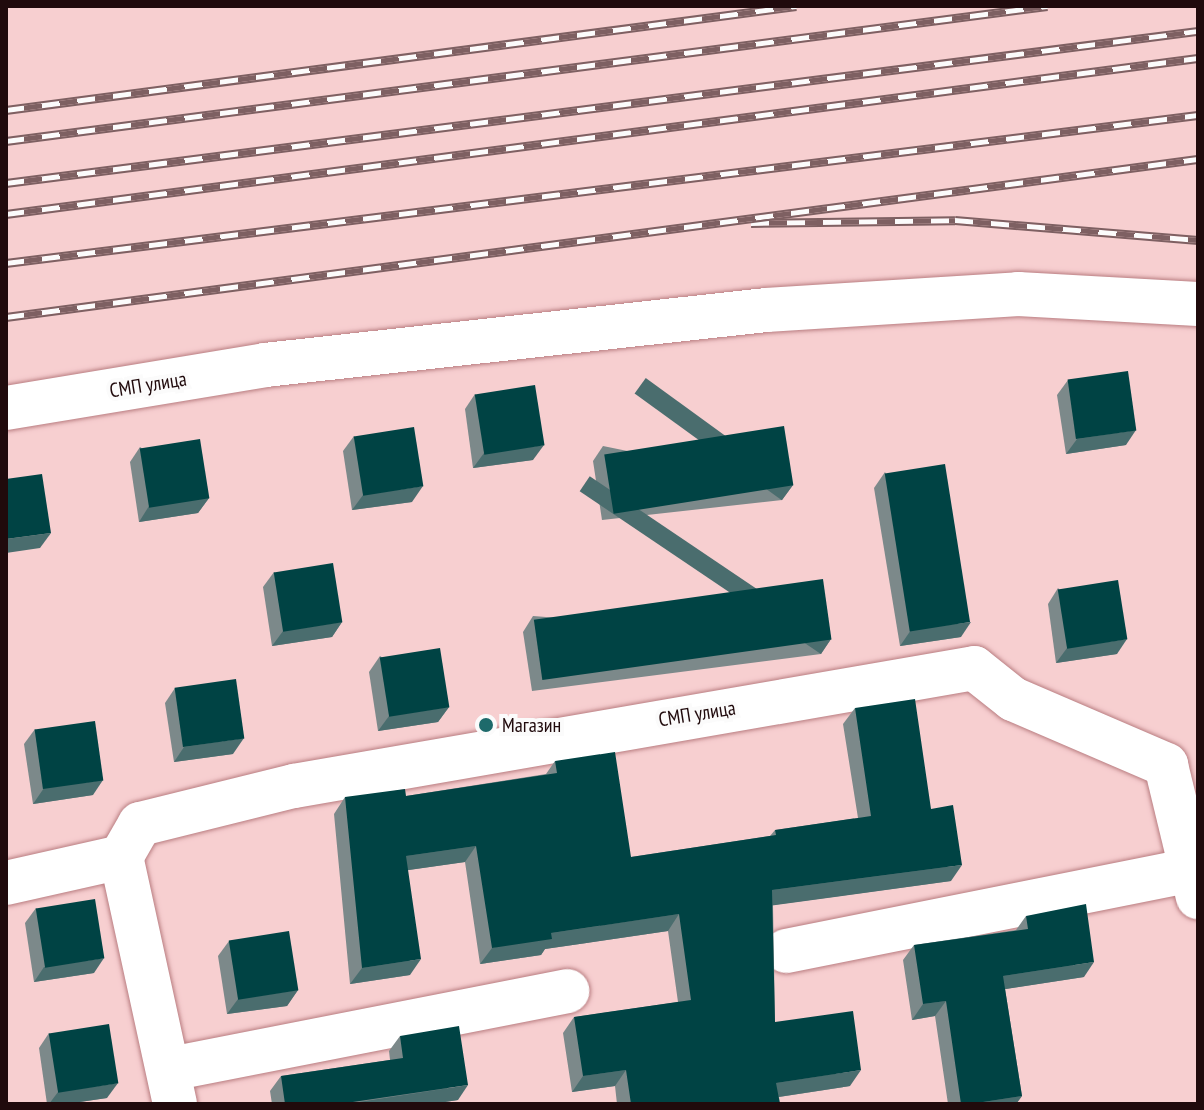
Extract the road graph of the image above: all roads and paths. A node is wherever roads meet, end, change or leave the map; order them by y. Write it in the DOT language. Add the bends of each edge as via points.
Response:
graph roads {
  1 [pos="1198,304"];
  2 [pos="6,408"];
  3 [pos="121,857"];
  4 [pos="6,883"];
  5 [pos="1195,883"];
  6 [pos="786,951"];
  7 [pos="567,991"];
  8 [pos="172,1086"];
  1 -- 2 [label="street, СМП улица" via="1018,294 766,310 265,365"];
  3 -- 4 [label="street"];
  3 -- 5 [label="street, СМП улица" via="140,824 294,786 974,668 1013,699 1166,765"];
  3 -- 8 [label="street"];
  5 -- 6 [label="street, СМП улица"];
  7 -- 8 [label="street"];
}
